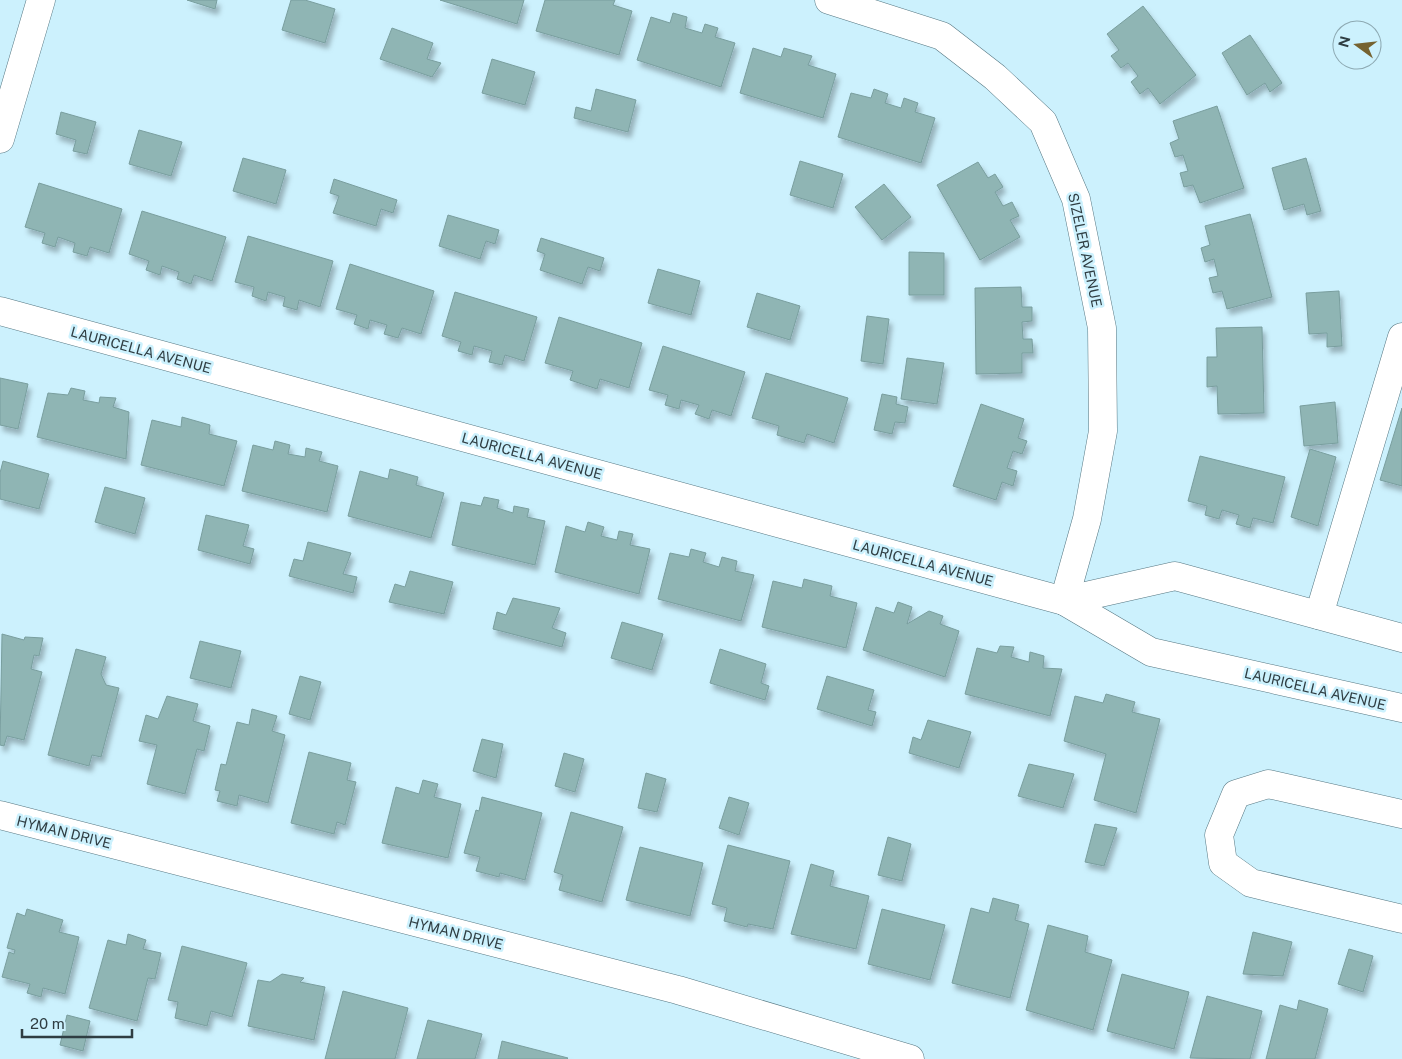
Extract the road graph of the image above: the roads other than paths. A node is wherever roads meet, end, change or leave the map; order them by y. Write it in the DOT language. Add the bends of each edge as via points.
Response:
graph roads {
  1 [pos="41,0"];
  2 [pos="828,0"];
  3 [pos="0,139"];
  4 [pos="0,311"];
  5 [pos="1402,337"];
  6 [pos="1064,601"];
  7 [pos="1319,615"];
  8 [pos="1402,638"];
  9 [pos="1402,708"];
  10 [pos="1402,814"];
  11 [pos="0,815"];
  12 [pos="1402,919"];
  13 [pos="910,1059"];
  1 -- 3 [label="street"];
  2 -- 6 [label="street, SIZELER AVENUE" via="942,36 995,77 1043,122 1076,199 1102,328 1103,431 1088,519"];
  4 -- 6 [label="street, LAURICELLA AVENUE"];
  5 -- 7 [label="street"];
  6 -- 7 [label="street, LAURICELLA AVENUE" via="1175,576"];
  6 -- 9 [label="street, LAURICELLA AVENUE" via="1150,652"];
  7 -- 8 [label="street, LAURICELLA AVENUE"];
  10 -- 12 [label="street" via="1268,784 1236,794 1219,835 1223,863 1251,883"];
  11 -- 13 [label="street, HYMAN DRIVE" via="678,990"];
}
